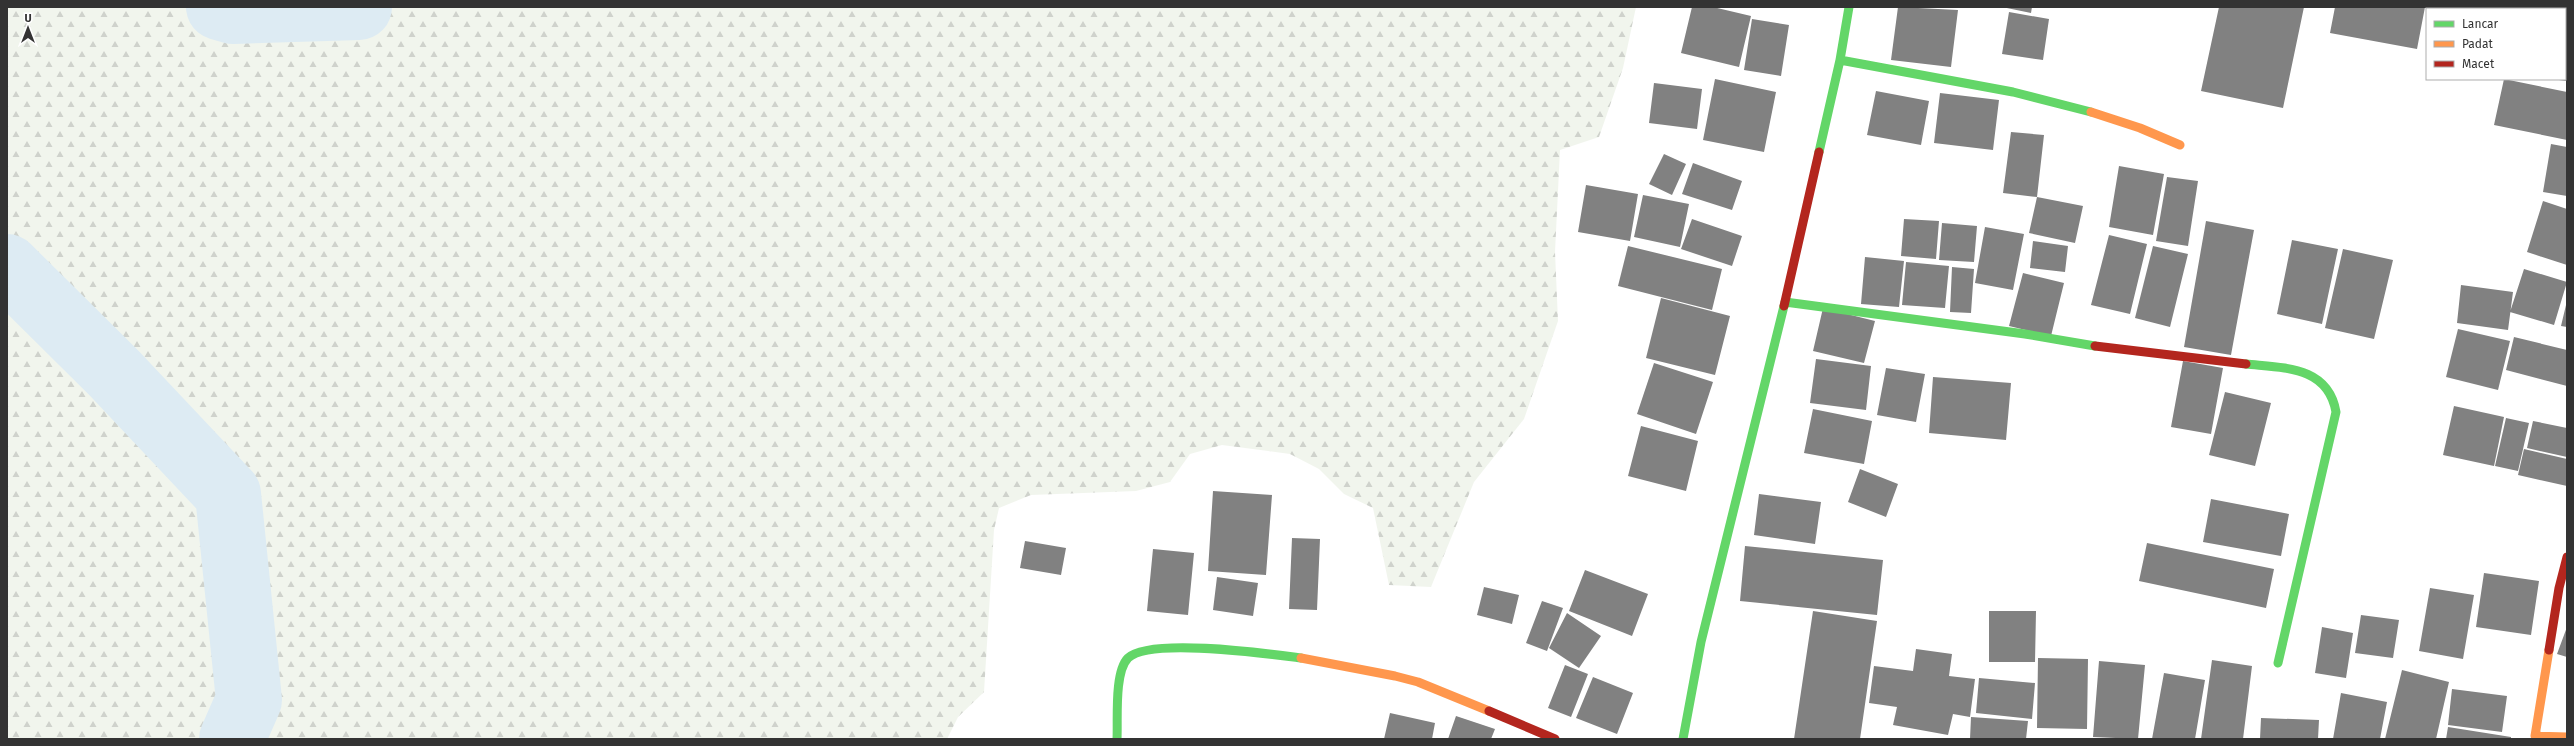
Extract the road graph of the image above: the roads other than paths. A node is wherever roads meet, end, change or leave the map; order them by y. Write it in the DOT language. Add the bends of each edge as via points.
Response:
graph roads {
  1 [pos="1849,7"];
  2 [pos="1840,60"];
  3 [pos="2180,145"];
  4 [pos="1785,302"];
  5 [pos="2567,557"];
  6 [pos="2278,664"];
  7 [pos="2567,737"];
  8 [pos="1117,739"];
  9 [pos="1555,739"];
  10 [pos="1683,739"];
  1 -- 2 [label="street"];
  2 -- 3 [label="street" via="2085,108 2148,130"];
  2 -- 4 [label="street"];
  4 -- 6 [label="street" via="2025,334 2101,347 2282,368 2310,374 2324,382 2335,397 2336,412"];
  4 -- 10 [label="street" via="1701,642"];
  5 -- 7 [label="street" via="2559,588 2535,736"];
  8 -- 9 [label="street" via="1121,669 1128,657 1141,651 1186,648 1301,657 1417,682"];
}
